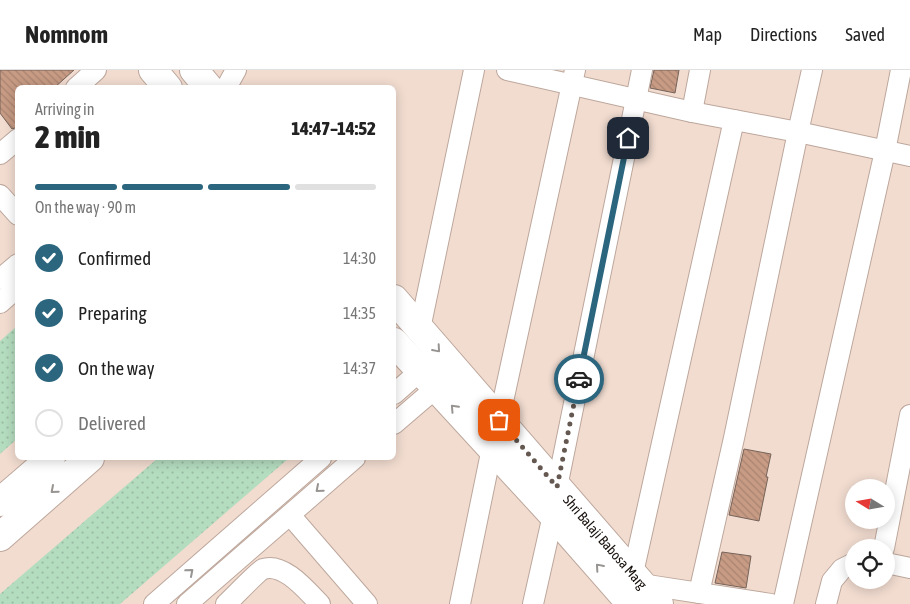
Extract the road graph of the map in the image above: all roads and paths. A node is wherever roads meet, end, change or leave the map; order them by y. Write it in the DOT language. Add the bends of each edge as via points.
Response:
graph roads {
  1 [pos="96,70"];
  2 [pos="153,70"];
  3 [pos="194,70"];
  4 [pos="236,70"];
  5 [pos="474,70"];
  6 [pos="507,70"];
  7 [pos="642,70"];
  8 [pos="700,70"];
  9 [pos="812,70"];
  10 [pos="901,70"];
  11 [pos="574,77"];
  12 [pos="79,85"];
  13 [pos="166,85"];
  14 [pos="206,85"];
  15 [pos="228,85"];
  16 [pos="636,99"];
  17 [pos="692,112"];
  18 [pos="734,120"];
  19 [pos="798,132"];
  20 [pos="15,141"];
  21 [pos="885,151"];
  22 [pos="0,154"];
  23 [pos="910,156"];
  24 [pos="0,195"];
  25 [pos="15,212"];
  26 [pos="15,266"];
  27 [pos="0,279"];
  28 [pos="15,290"];
  29 [pos="396,301"];
  30 [pos="0,303"];
  31 [pos="420,329"];
  32 [pos="396,344"];
  33 [pos="428,379"];
  34 [pos="396,393"];
  35 [pos="910,415"];
  36 [pos="499,420"];
  37 [pos="396,421"];
  38 [pos="492,448"];
  39 [pos="49,460"];
  40 [pos="88,460"];
  41 [pos="319,460"];
  42 [pos="354,460"];
  43 [pos="557,487"];
  44 [pos="0,502"];
  45 [pos="290,515"];
  46 [pos="553,515"];
  47 [pos="0,537"];
  48 [pos="886,539"];
  49 [pos="895,565"];
  50 [pos="845,568"];
  51 [pos="910,568"];
  52 [pos="635,587"];
  53 [pos="699,593"];
  54 [pos="154,604"];
  55 [pos="187,604"];
  56 [pos="226,604"];
  57 [pos="320,604"];
  58 [pos="367,604"];
  59 [pos="460,604"];
  60 [pos="533,604"];
  61 [pos="659,604"];
  62 [pos="771,604"];
  63 [pos="783,604"];
  64 [pos="826,604"];
  1 -- 12 [label="street"];
  2 -- 13 [label="street"];
  3 -- 14 [label="street"];
  4 -- 15 [label="street"];
  5 -- 31 [label="street"];
  6 -- 11 [label="street"];
  7 -- 16 [label="street"];
  8 -- 17 [label="street"];
  9 -- 19 [label="street"];
  10 -- 21 [label="street"];
  11 -- 16 [label="street"];
  11 -- 36 [label="street"];
  16 -- 17 [label="street"];
  16 -- 43 [label="street"];
  17 -- 18 [label="street"];
  18 -- 19 [label="street"];
  18 -- 52 [label="street"];
  19 -- 21 [label="street"];
  19 -- 53 [label="street"];
  20 -- 22 [label="street"];
  21 -- 23 [label="street"];
  21 -- 63 [label="street"];
  24 -- 25 [label="street"];
  26 -- 27 [label="street"];
  28 -- 30 [label="street"];
  29 -- 31 [label="street, Shri Balaji Babosa Marg"];
  31 -- 36 [label="street, Shri Balaji Babosa Marg, one-way"];
  32 -- 33 [label="street, Shri Balaji Babosa Marg"];
  33 -- 34 [label="street"];
  33 -- 37 [label="street"];
  38 -- 33 [label="street, Shri Balaji Babosa Marg, one-way"];
  35 -- 48 [label="street"];
  36 -- 43 [label="street, Shri Balaji Babosa Marg"];
  38 -- 46 [label="street, Shri Balaji Babosa Marg"];
  38 -- 59 [label="street"];
  39 -- 44 [label="street"];
  40 -- 47 [label="street, one-way"];
  54 -- 41 [label="street, one-way"];
  42 -- 45 [label="street, one-way"];
  43 -- 52 [label="street, Shri Balaji Babosa Marg"];
  45 -- 55 [label="street"];
  45 -- 58 [label="street"];
  52 -- 46 [label="street, Shri Balaji Babosa Marg, one-way"];
  46 -- 60 [label="street"];
  49 -- 51 [label="street"];
  50 -- 64 [label="street" via="832,581"];
  52 -- 53 [label="street"];
  52 -- 61 [label="street, Shri Balaji Babosa Marg"];
  53 -- 62 [label="street"];
  56 -- 57 [label="street" via="261,570 271,568 293,577"];
}
